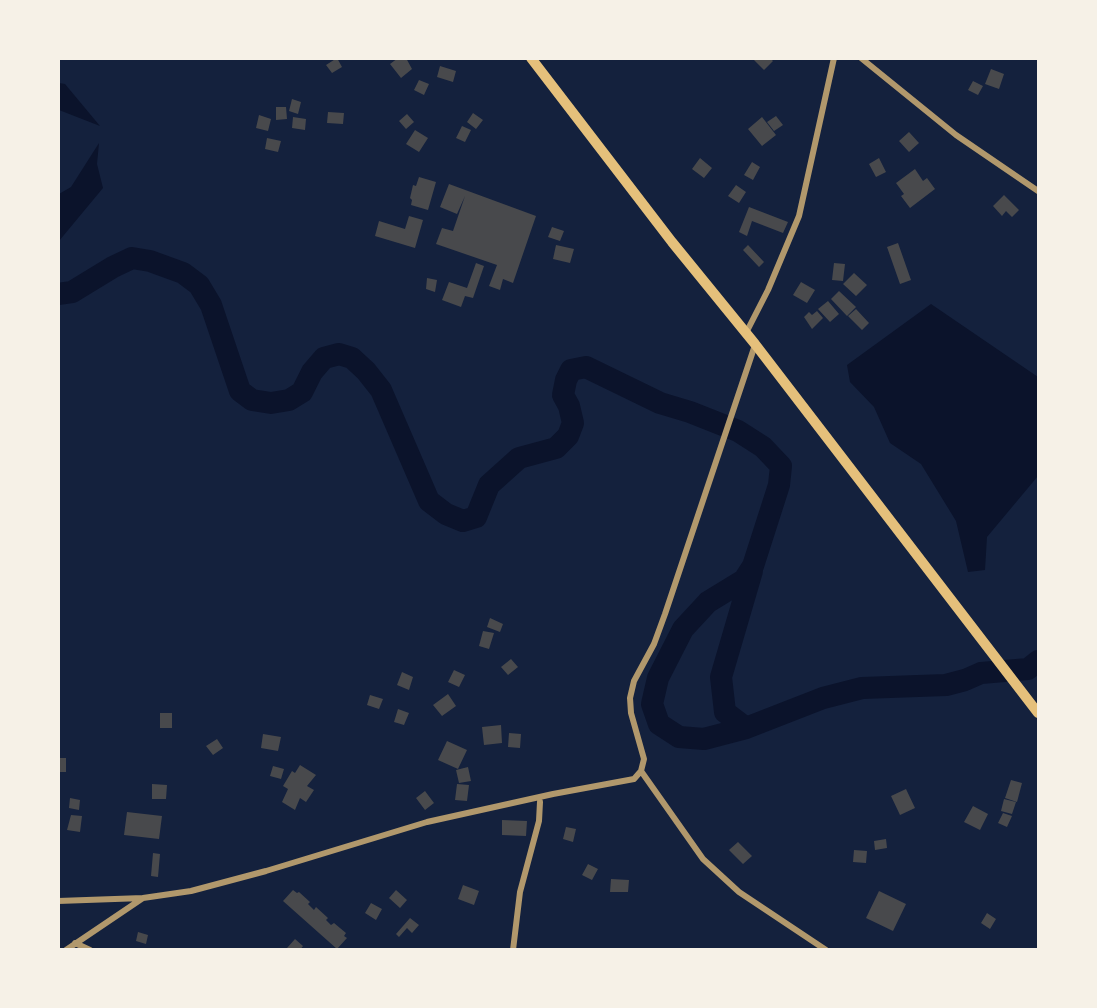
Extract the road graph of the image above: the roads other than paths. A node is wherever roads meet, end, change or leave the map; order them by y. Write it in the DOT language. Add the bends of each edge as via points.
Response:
graph roads {
  1 [pos="531,58"];
  2 [pos="834,58"];
  3 [pos="861,58"];
  4 [pos="1038,191"];
  5 [pos="746,333"];
  6 [pos="755,344"];
  7 [pos="1038,713"];
  8 [pos="641,771"];
  9 [pos="540,802"];
  10 [pos="143,898"];
  11 [pos="58,901"];
  12 [pos="75,943"];
  13 [pos="66,950"];
  14 [pos="90,950"];
  15 [pos="513,950"];
  16 [pos="826,950"];
  1 -- 5 [label="highway"];
  2 -- 5 [label="street" via="799,216"];
  3 -- 4 [label="street" via="956,135"];
  5 -- 6 [label="highway"];
  6 -- 7 [label="highway"];
  6 -- 8 [label="street" via="665,614 634,681 631,713 644,759"];
  8 -- 10 [label="street" via="634,779 427,822 192,891"];
  8 -- 16 [label="street" via="703,859 739,892"];
  9 -- 15 [label="street" via="539,821 520,892"];
  10 -- 11 [label="street"];
  10 -- 12 [label="street"];
  12 -- 13 [label="street"];
  12 -- 14 [label="street"];
}
